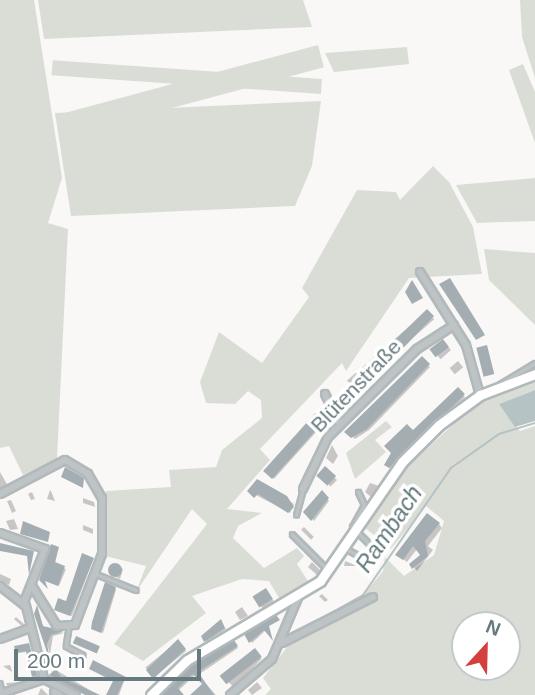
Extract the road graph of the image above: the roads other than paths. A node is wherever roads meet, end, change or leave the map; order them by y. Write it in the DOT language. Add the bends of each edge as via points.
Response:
graph roads {
  1 [pos="420,272"];
  2 [pos="454,325"];
  3 [pos="535,363"];
  4 [pos="535,374"];
  5 [pos="495,388"];
  6 [pos="325,394"];
  7 [pos="480,395"];
  8 [pos="338,431"];
  9 [pos="303,489"];
  10 [pos="358,492"];
  11 [pos="0,494"];
  12 [pos="296,515"];
  13 [pos="358,530"];
  14 [pos="0,533"];
  15 [pos="292,534"];
  16 [pos="345,548"];
  17 [pos="328,570"];
  18 [pos="96,574"];
  19 [pos="0,586"];
  20 [pos="32,586"];
  21 [pos="136,590"];
  22 [pos="300,593"];
  23 [pos="373,597"];
  24 [pos="24,602"];
  25 [pos="69,628"];
  26 [pos="28,629"];
  27 [pos="0,639"];
  28 [pos="282,643"];
  29 [pos="83,655"];
  30 [pos="44,680"];
  31 [pos="0,683"];
  32 [pos="1,694"];
  33 [pos="76,695"];
  34 [pos="151,695"];
  35 [pos="230,695"];
  1 -- 2 [label="street"];
  2 -- 7 [label="street"];
  2 -- 8 [label="street, Blütenstraße" via="427,340"];
  3 -- 5 [label="lane"];
  4 -- 5 [label="main road"];
  5 -- 7 [label="main road"];
  6 -- 8 [label="street"];
  7 -- 13 [label="main road" via="409,454"];
  8 -- 9 [label="street, Blütenstraße" via="312,462"];
  9 -- 12 [label="lane"];
  10 -- 13 [label="lane" via="364,505 352,524"];
  11 -- 18 [label="street" via="58,461 83,468 102,498"];
  13 -- 16 [label="main road"];
  13 -- 16 [label="lane" via="373,541 372,554 363,558"];
  14 -- 20 [label="street" via="45,549"];
  15 -- 17 [label="lane"];
  16 -- 17 [label="main road"];
  17 -- 22 [label="main road"];
  18 -- 21 [label="lane"];
  18 -- 25 [label="street"];
  19 -- 24 [label="street"];
  20 -- 24 [label="street"];
  20 -- 25 [label="street" via="55,624"];
  22 -- 28 [label="street"];
  22 -- 34 [label="main road" via="187,660"];
  23 -- 28 [label="street"];
  24 -- 26 [label="street"];
  25 -- 29 [label="lane" via="66,646"];
  26 -- 27 [label="street"];
  26 -- 30 [label="street"];
  28 -- 35 [label="street"];
  30 -- 32 [label="street"];
  30 -- 33 [label="street"];
  31 -- 32 [label="lane"];
}
